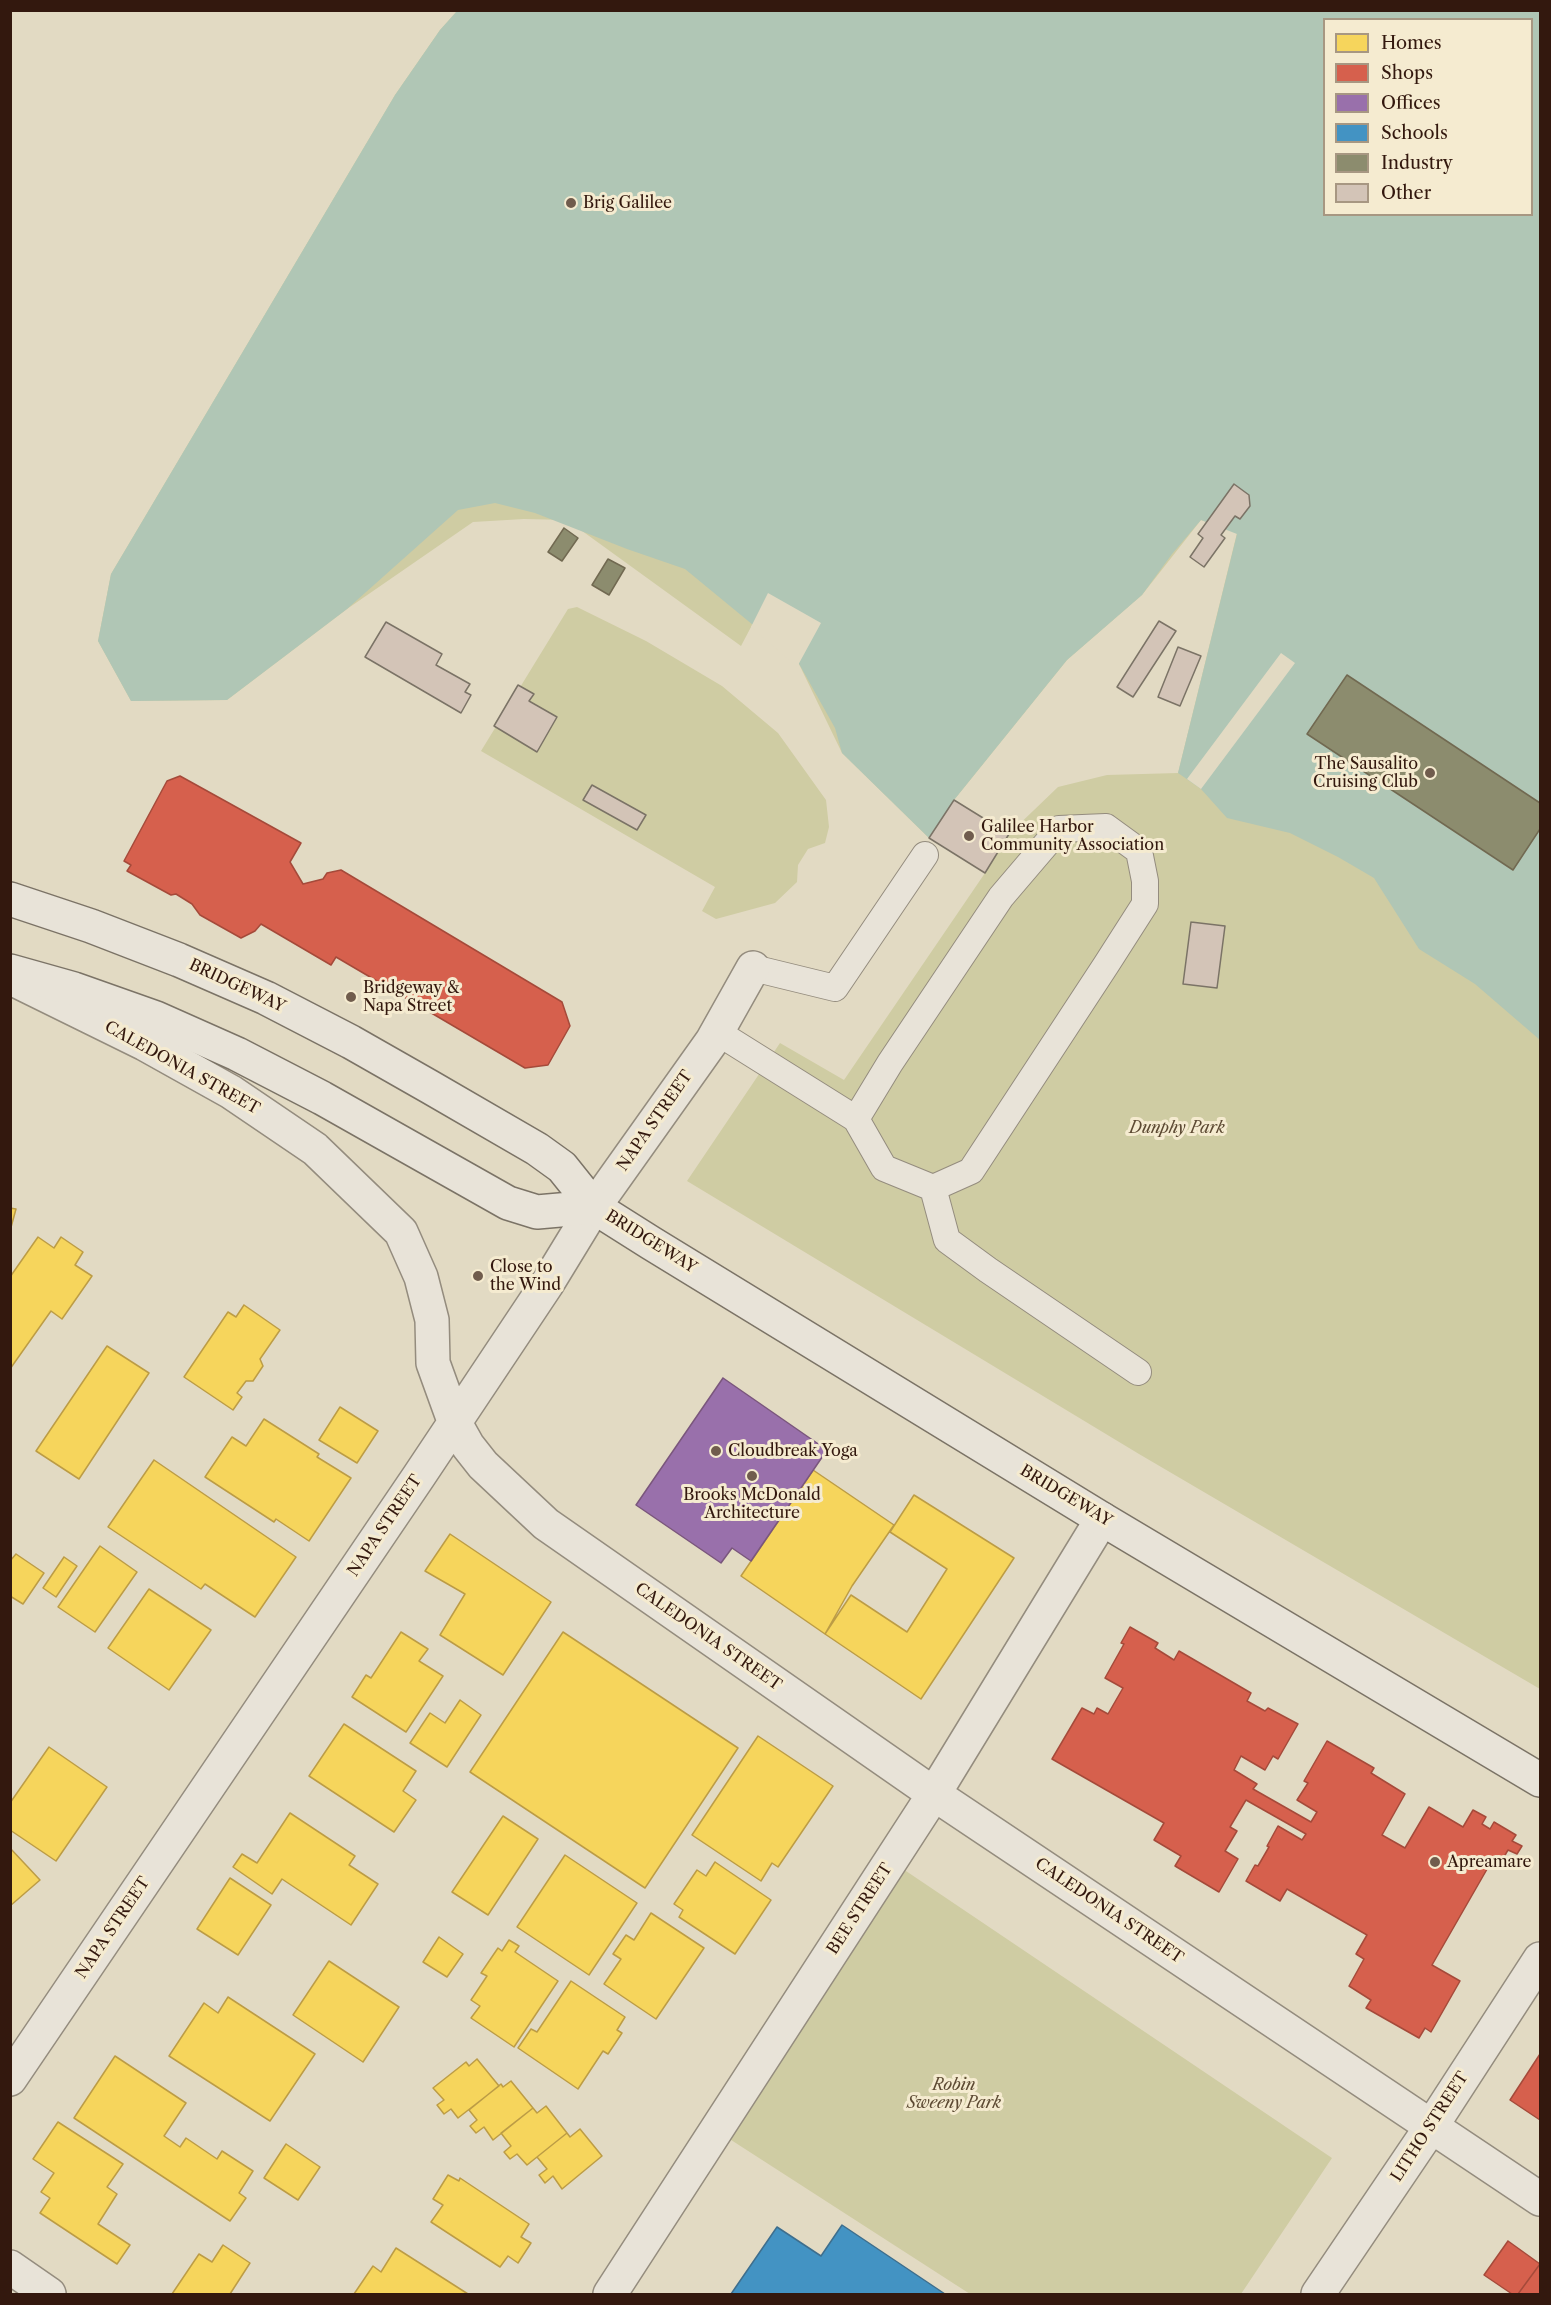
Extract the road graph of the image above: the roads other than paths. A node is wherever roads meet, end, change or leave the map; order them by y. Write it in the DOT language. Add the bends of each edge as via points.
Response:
graph roads {
  1 [pos="925,855"];
  2 [pos="10,899"];
  3 [pos="753,968"];
  4 [pos="10,971"];
  5 [pos="10,978"];
  6 [pos="717,1032"];
  7 [pos="856,1119"];
  8 [pos="933,1188"];
  9 [pos="594,1207"];
  10 [pos="1138,1372"];
  11 [pos="454,1422"];
  12 [pos="1102,1519"];
  13 [pos="1540,1780"];
  14 [pos="934,1794"];
  15 [pos="1540,1959"];
  16 [pos="10,2079"];
  17 [pos="1431,2127"];
  18 [pos="1540,2199"];
  19 [pos="10,2267"];
  20 [pos="49,2295"];
  21 [pos="609,2295"];
  22 [pos="1318,2295"];
  1 -- 3 [label="lane" via="835,988"];
  2 -- 9 [label="street, BRIDGEWAY" via="179,960 333,1032 537,1149 562,1167"];
  3 -- 6 [label="street, NAPA STREET"];
  4 -- 9 [label="street, BRIDGEWAY" via="156,1018 237,1054 508,1203 537,1212"];
  5 -- 11 [label="street, CALEDONIA STREET" via="145,1044 231,1092 315,1149 401,1232 421,1277 432,1320 433,1363"];
  6 -- 7 [label="lane"];
  6 -- 9 [label="street, NAPA STREET"];
  7 -- 8 [label="lane" via="884,1167"];
  7 -- 8 [label="lane" via="1001,897 1059,829 1106,827 1139,852 1145,904 971,1171"];
  8 -- 10 [label="lane" via="947,1240"];
  9 -- 11 [label="street, NAPA STREET"];
  9 -- 12 [label="street, BRIDGEWAY"];
  11 -- 14 [label="street, CALEDONIA STREET" via="483,1465 546,1524"];
  11 -- 16 [label="street, NAPA STREET"];
  12 -- 13 [label="street, BRIDGEWAY"];
  12 -- 14 [label="street, BEE STREET"];
  14 -- 17 [label="street, CALEDONIA STREET"];
  14 -- 21 [label="street, BEE STREET"];
  15 -- 17 [label="street, LITHO STREET"];
  17 -- 18 [label="street, CALEDONIA STREET"];
  17 -- 22 [label="street, LITHO STREET"];
  19 -- 20 [label="street"];
}
